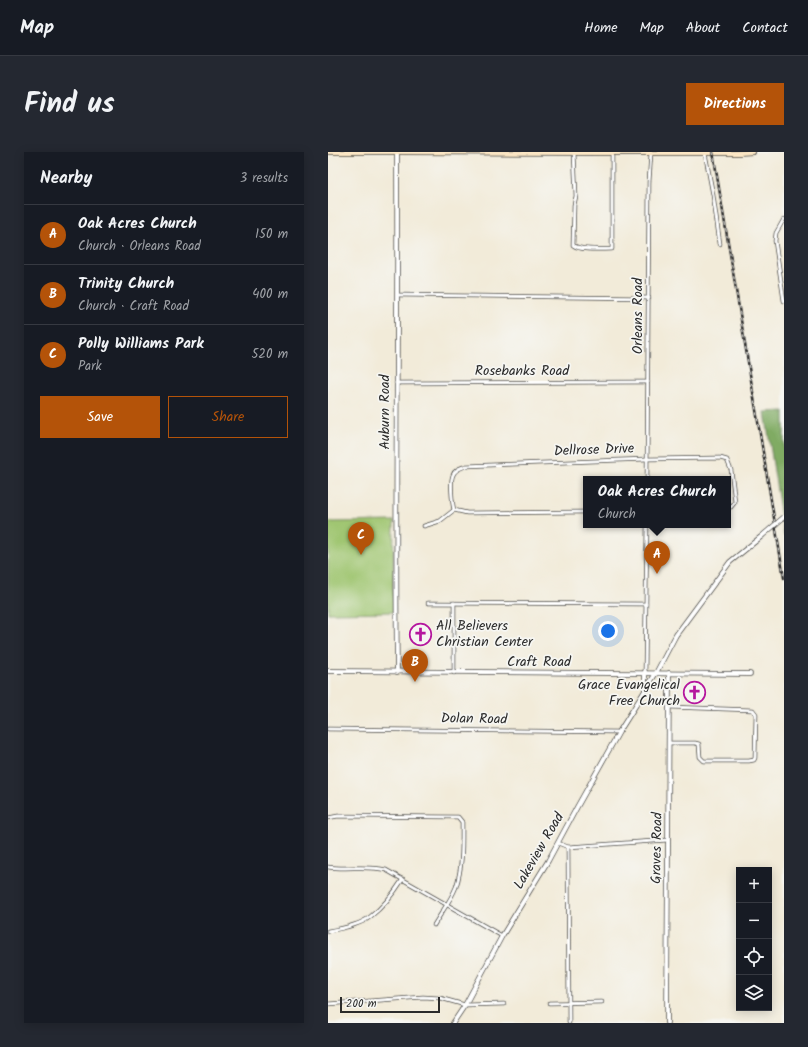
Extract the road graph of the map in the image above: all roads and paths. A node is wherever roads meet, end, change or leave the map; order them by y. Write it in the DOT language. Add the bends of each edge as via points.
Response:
graph roads {
  1 [pos="328,152"];
  2 [pos="398,152"];
  3 [pos="574,152"];
  4 [pos="590,152"];
  5 [pos="753,152"];
  6 [pos="612,153"];
  7 [pos="651,153"];
  8 [pos="703,153"];
  9 [pos="784,219"];
  10 [pos="720,244"];
  11 [pos="398,295"];
  12 [pos="649,298"];
  13 [pos="784,301"];
  14 [pos="648,382"];
  15 [pos="396,383"];
  16 [pos="647,459"];
  17 [pos="647,476"];
  18 [pos="731,506"];
  19 [pos="454,510"];
  20 [pos="583,512"];
  21 [pos="784,517"];
  22 [pos="424,526"];
  23 [pos="648,528"];
  24 [pos="428,603"];
  25 [pos="454,603"];
  26 [pos="646,604"];
  27 [pos="328,671"];
  28 [pos="397,672"];
  29 [pos="645,672"];
  30 [pos="656,672"];
  31 [pos="454,673"];
  32 [pos="669,673"];
  33 [pos="750,674"];
  34 [pos="645,690"];
  35 [pos="669,707"];
  36 [pos="328,728"];
  37 [pos="619,732"];
  38 [pos="669,743"];
  39 [pos="328,818"];
  40 [pos="668,840"];
  41 [pos="558,843"];
  42 [pos="568,847"];
  43 [pos="328,867"];
  44 [pos="403,879"];
  45 [pos="446,904"];
  46 [pos="434,925"];
  47 [pos="328,931"];
  48 [pos="502,936"];
  49 [pos="602,1002"];
  50 [pos="549,1003"];
  51 [pos="569,1003"];
  52 [pos="328,1004"];
  53 [pos="504,1004"];
  54 [pos="465,1005"];
  55 [pos="453,1023"];
  56 [pos="569,1023"];
  57 [pos="667,1023"];
  1 -- 2 [label="main road"];
  2 -- 3 [label="main road"];
  2 -- 11 [label="street, Auburn Road"];
  3 -- 4 [label="main road"];
  3 -- 6 [label="street" via="576,196 573,245 581,248 612,249"];
  4 -- 6 [label="main road"];
  5 -- 8 [label="main road"];
  6 -- 7 [label="main road"];
  7 -- 8 [label="main road"];
  7 -- 12 [label="street, Orleans Road"];
  8 -- 10 [label="street" via="713,195"];
  9 -- 13 [label="street" via="776,233 775,241"];
  11 -- 12 [label="street"];
  11 -- 15 [label="street, Auburn Road"];
  12 -- 14 [label="street, Orleans Road"];
  14 -- 15 [label="street, Rosebanks Road"];
  14 -- 16 [label="street, Orleans Road"];
  15 -- 28 [label="street, Auburn Road"];
  16 -- 17 [label="street, Orleans Road"];
  16 -- 18 [label="street, Dellrose Drive" via="727,460 731,470 735,502"];
  16 -- 19 [label="street, Dellrose Drive" via="466,466 453,474"];
  19 -- 20 [label="street" via="467,513"];
  19 -- 22 [label="street" via="440,521"];
  21 -- 30 [label="street, Lakeview Road, bridge" via="730,562 676,635"];
  23 -- 26 [label="street"];
  24 -- 25 [label="street"];
  25 -- 26 [label="street"];
  25 -- 31 [label="street"];
  26 -- 29 [label="street"];
  27 -- 28 [label="street, Craft Road"];
  28 -- 31 [label="street, Craft Road"];
  29 -- 30 [label="street, Craft Road"];
  29 -- 31 [label="street, Craft Road"];
  29 -- 34 [label="street"];
  30 -- 32 [label="street, Craft Road"];
  30 -- 34 [label="street, Lakeview Road"];
  32 -- 33 [label="street, Craft Road"];
  32 -- 35 [label="street, Graves Road"];
  34 -- 37 [label="street, Lakeview Road"];
  35 -- 38 [label="street, Graves Road"];
  35 -- 38 [label="street" via="753,710 756,714 755,758 749,761 704,761 700,757 699,744"];
  36 -- 37 [label="street, Dolan Road"];
  37 -- 41 [label="street, Lakeview Road"];
  38 -- 40 [label="street, Graves Road"];
  39 -- 45 [label="street" via="458,817 462,822 462,859 456,888"];
  40 -- 42 [label="street"];
  40 -- 57 [label="street, Graves Road"];
  41 -- 42 [label="street"];
  41 -- 48 [label="street, Lakeview Road"];
  42 -- 51 [label="street"];
  43 -- 44 [label="street" via="375,867"];
  44 -- 45 [label="street"];
  44 -- 47 [label="street" via="395,892 369,918 345,928"];
  45 -- 46 [label="street"];
  45 -- 48 [label="street"];
  48 -- 54 [label="street, Lakeview Road"];
  49 -- 51 [label="street"];
  50 -- 51 [label="street"];
  51 -- 56 [label="street"];
  52 -- 54 [label="street" via="423,997 440,998"];
  53 -- 54 [label="street"];
  54 -- 55 [label="street, Lakeview Road"];
}
